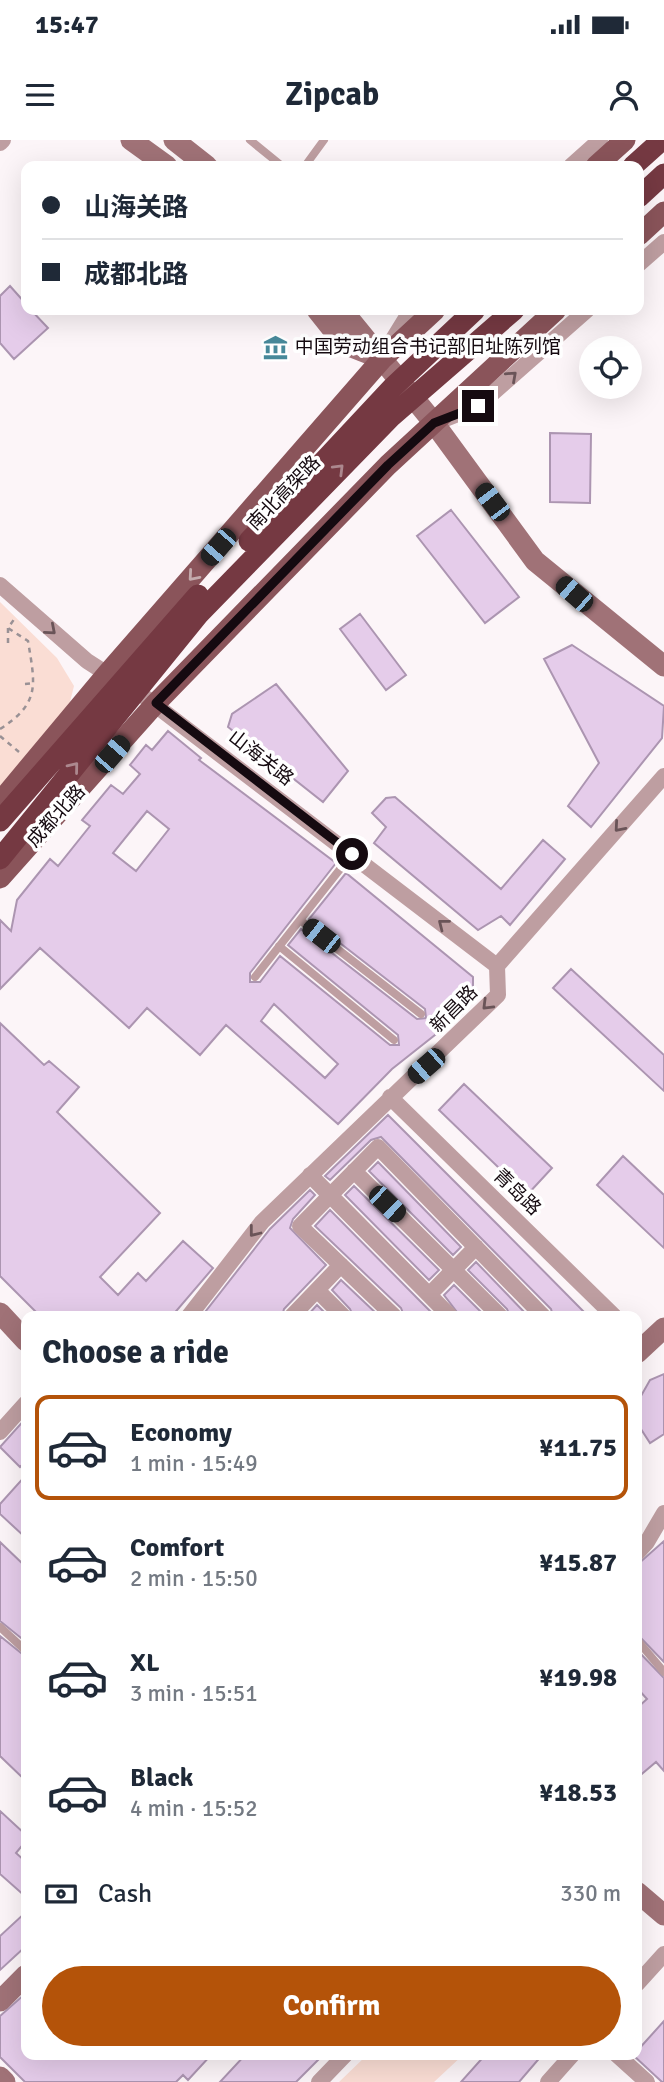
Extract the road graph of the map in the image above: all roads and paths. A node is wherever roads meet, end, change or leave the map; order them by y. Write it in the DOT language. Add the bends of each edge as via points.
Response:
graph roads {
  1 [pos="131,140"];
  2 [pos="174,140"];
  3 [pos="250,140"];
  4 [pos="310,140"];
  5 [pos="600,140"];
  6 [pos="625,140"];
  7 [pos="662,140"];
  8 [pos="321,144"];
  9 [pos="160,161"];
  10 [pos="201,161"];
  11 [pos="276,161"];
  12 [pos="309,161"];
  13 [pos="577,161"];
  14 [pos="602,161"];
  15 [pos="639,161"];
  16 [pos="664,174"];
  17 [pos="644,192"];
  18 [pos="664,212"];
  19 [pos="644,230"];
  20 [pos="664,242"];
  21 [pos="644,260"];
  22 [pos="321,315"];
  23 [pos="346,315"];
  24 [pos="408,315"];
  25 [pos="430,315"];
  26 [pos="470,315"];
  27 [pos="508,315"];
  28 [pos="551,315"];
  29 [pos="581,315"];
  30 [pos="382,359"];
  31 [pos="434,423"];
  32 [pos="0,585"];
  33 [pos="24,606"];
  34 [pos="8,628"];
  35 [pos="8,643"];
  36 [pos="664,666"];
  37 [pos="107,674"];
  38 [pos="35,683"];
  39 [pos="24,684"];
  40 [pos="156,703"];
  41 [pos="0,729"];
  42 [pos="0,736"];
  43 [pos="33,763"];
  44 [pos="664,776"];
  45 [pos="0,802"];
  46 [pos="0,821"];
  47 [pos="352,854"];
  48 [pos="0,859"];
  49 [pos="0,878"];
  50 [pos="300,920"];
  51 [pos="279,946"];
  52 [pos="498,966"];
  53 [pos="255,977"];
  54 [pos="421,1014"];
  55 [pos="394,1041"];
  56 [pos="390,1097"];
  57 [pos="354,1171"];
  58 [pos="310,1175"];
  59 [pos="329,1196"];
  60 [pos="278,1206"];
  61 [pos="300,1226"];
  62 [pos="476,1247"];
  63 [pos="341,1265"];
  64 [pos="454,1270"];
  65 [pos="317,1290"];
  66 [pos="429,1295"];
  67 [pos="192,1311"];
  68 [pos="297,1311"];
  69 [pos="338,1311"];
  70 [pos="389,1311"];
  71 [pos="445,1311"];
  72 [pos="495,1311"];
  73 [pos="538,1311"];
  74 [pos="609,1311"];
  75 [pos="0,1313"];
  76 [pos="664,1328"];
  77 [pos="21,1336"];
  78 [pos="642,1344"];
  79 [pos="21,1409"];
  80 [pos="0,1432"];
  81 [pos="664,1513"];
  82 [pos="642,1547"];
  83 [pos="0,1627"];
  84 [pos="21,1646"];
  85 [pos="642,1646"];
  86 [pos="664,1672"];
  87 [pos="642,1896"];
  88 [pos="664,1915"];
  89 [pos="664,1954"];
  90 [pos="642,1978"];
  91 [pos="21,1980"];
  92 [pos="0,2001"];
  93 [pos="339,2060"];
  94 [pos="568,2060"];
  95 [pos="623,2060"];
  96 [pos="0,2077"];
  97 [pos="5,2082"];
  98 [pos="319,2082"];
  99 [pos="548,2082"];
  100 [pos="647,2082"];
  1 -- 9 [label="main road"];
  2 -- 10 [label="main road"];
  3 -- 11 [label="lane"];
  4 -- 8 [label="lane"];
  5 -- 13 [label="street"];
  6 -- 14 [label="main road"];
  7 -- 15 [label="highway"];
  8 -- 12 [label="lane"];
  16 -- 17 [label="highway"];
  18 -- 19 [label="main road"];
  20 -- 21 [label="street"];
  22 -- 30 [label="main road" via="344,344"];
  23 -- 30 [label="main road"];
  24 -- 30 [label="street"];
  25 -- 30 [label="main road"];
  26 -- 46 [label="highway, 南北高架路, bridge" via="391,388 153,643"];
  48 -- 27 [label="highway, 南北高架路, one-way, bridge" via="199,614 392,416"];
  28 -- 31 [label="main road, 成都北路"];
  31 -- 29 [label="street, 成都北路, one-way" via="478,406"];
  30 -- 31 [label="main road"];
  30 -- 37 [label="main road, one-way"];
  31 -- 36 [label="main road" via="535,561"];
  31 -- 40 [label="main road, 成都北路"];
  32 -- 33 [label="street, 山海关路"];
  33 -- 34 [label="path"];
  33 -- 37 [label="street, 山海关路, one-way"];
  34 -- 35 [label="path"];
  34 -- 38 [label="path" via="28,641"];
  37 -- 40 [label="street, 山海关路"];
  37 -- 43 [label="main road"];
  38 -- 39 [label="path"];
  38 -- 41 [label="path" via="23,715"];
  40 -- 47 [label="street, 山海关路"];
  40 -- 49 [label="main road, 成都北路"];
  42 -- 43 [label="path"];
  43 -- 45 [label="main road"];
  44 -- 52 [label="street, one-way"];
  47 -- 50 [label="lane"];
  52 -- 47 [label="street, 山海关路, one-way"];
  50 -- 51 [label="lane"];
  50 -- 54 [label="lane"];
  51 -- 53 [label="lane"];
  51 -- 55 [label="lane"];
  52 -- 56 [label="street, 新昌路, one-way" via="498,995 420,1062"];
  56 -- 58 [label="street, 新昌路"];
  56 -- 74 [label="street, 青岛路"];
  57 -- 59 [label="street"];
  57 -- 62 [label="street" via="378,1147"];
  57 -- 64 [label="street"];
  58 -- 59 [label="street"];
  58 -- 60 [label="street, 新昌路"];
  59 -- 61 [label="street"];
  59 -- 66 [label="street"];
  60 -- 61 [label="street"];
  60 -- 67 [label="street, 新昌路, one-way"];
  61 -- 63 [label="street"];
  62 -- 64 [label="street"];
  62 -- 73 [label="street"];
  63 -- 65 [label="street"];
  63 -- 70 [label="street"];
  64 -- 66 [label="street"];
  64 -- 72 [label="street"];
  65 -- 68 [label="street"];
  65 -- 69 [label="street"];
  66 -- 71 [label="street"];
  75 -- 77 [label="main road"];
  76 -- 78 [label="main road"];
  79 -- 80 [label="street"];
  81 -- 82 [label="street"];
  83 -- 84 [label="lane"];
  85 -- 86 [label="lane"];
  87 -- 88 [label="main road"];
  89 -- 90 [label="street"];
  91 -- 92 [label="main road"];
  93 -- 98 [label="street"];
  94 -- 99 [label="street"];
  95 -- 100 [label="street"];
  96 -- 97 [label="main road"];
}
